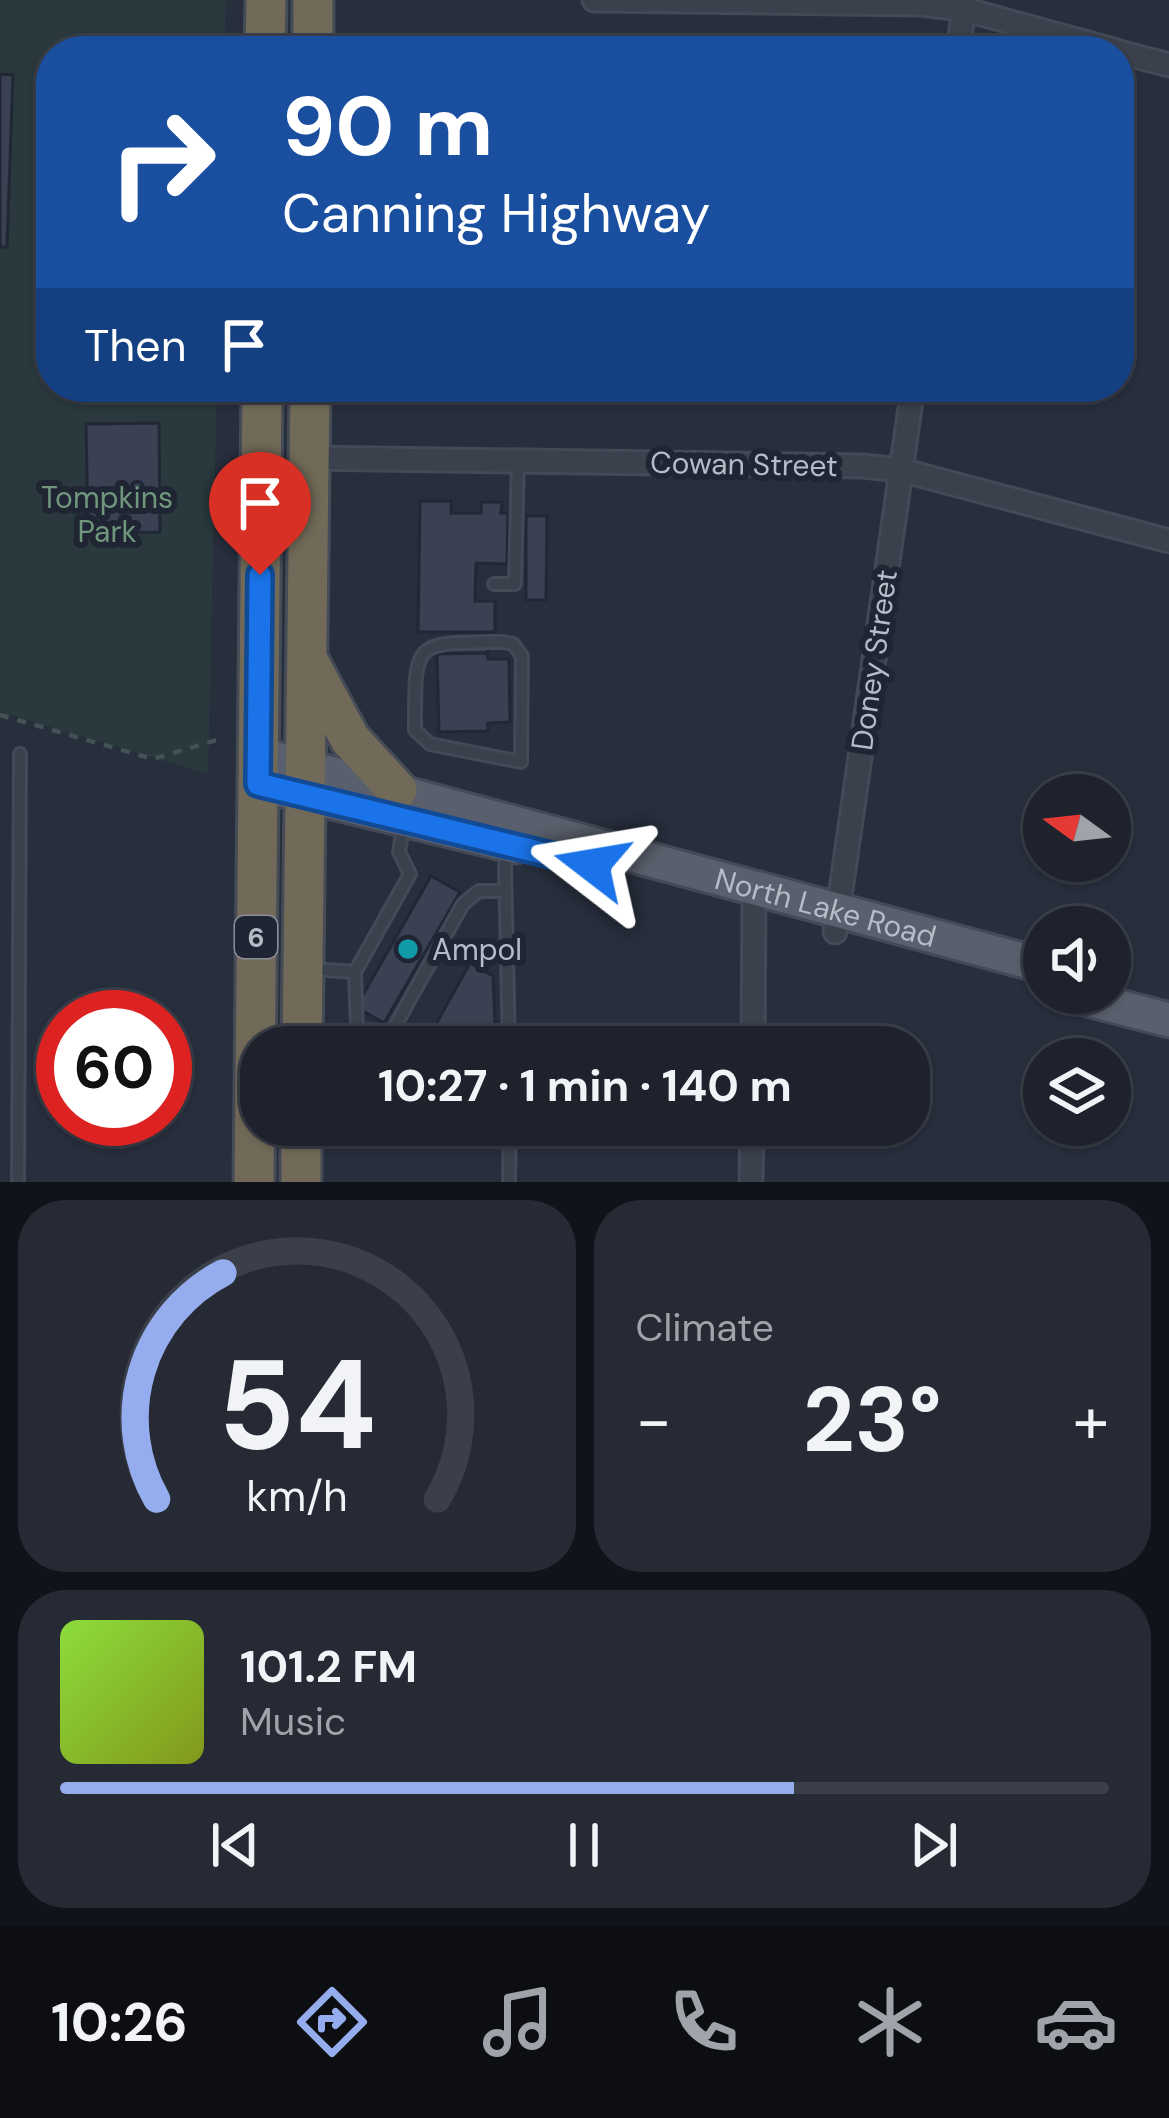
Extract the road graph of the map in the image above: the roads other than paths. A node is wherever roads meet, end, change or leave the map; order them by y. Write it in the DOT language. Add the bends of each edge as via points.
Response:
graph roads {
  1 [pos="266,0"];
  2 [pos="313,0"];
  3 [pos="594,0"];
  4 [pos="964,4"];
  5 [pos="266,36"];
  6 [pos="313,36"];
  7 [pos="960,36"];
  8 [pos="1069,36"];
  9 [pos="1134,55"];
  10 [pos="1169,65"];
  11 [pos="261,402"];
  12 [pos="310,402"];
  13 [pos="911,402"];
  14 [pos="309,458"];
  15 [pos="518,461"];
  16 [pos="902,470"];
  17 [pos="1169,541"];
  18 [pos="494,584"];
  19 [pos="307,659"];
  20 [pos="20,754"];
  21 [pos="246,758"];
  22 [pos="521,762"];
  23 [pos="306,781"];
  24 [pos="401,805"];
  25 [pos="509,844"];
  26 [pos="505,891"];
  27 [pos="754,900"];
  28 [pos="836,922"];
  29 [pos="1023,962"];
  30 [pos="303,969"];
  31 [pos="355,972"];
  32 [pos="1023,980"];
  33 [pos="1131,989"];
  34 [pos="1169,999"];
  35 [pos="1131,1010"];
  36 [pos="1169,1020"];
  37 [pos="302,1026"];
  38 [pos="357,1026"];
  39 [pos="395,1026"];
  40 [pos="508,1026"];
  41 [pos="753,1026"];
  42 [pos="301,1146"];
  43 [pos="510,1146"];
  44 [pos="752,1146"];
  45 [pos="18,1182"];
  46 [pos="254,1182"];
  47 [pos="301,1182"];
  48 [pos="509,1182"];
  49 [pos="751,1182"];
  1 -- 5 [label="highway"];
  2 -- 6 [label="highway"];
  3 -- 4 [label="street"];
  4 -- 7 [label="street"];
  4 -- 8 [label="street"];
  9 -- 10 [label="street"];
  11 -- 21 [label="highway, 6"];
  12 -- 14 [label="highway, 6"];
  13 -- 16 [label="street, Doney Street"];
  14 -- 15 [label="street, Cowan Street"];
  14 -- 19 [label="highway, 6"];
  15 -- 16 [label="street, Cowan Street"];
  15 -- 18 [label="lane" via="515,584"];
  16 -- 17 [label="street, Cowan Street"];
  16 -- 28 [label="street, Doney Street"];
  19 -- 23 [label="highway, 6"];
  19 -- 24 [label="highway" via="350,739"];
  20 -- 45 [label="lane"];
  21 -- 23 [label="main road, North Lake Road"];
  21 -- 46 [label="highway, 6"];
  22 -- 22 [label="lane" via="420,738 415,666 429,646 503,642 519,649"];
  23 -- 24 [label="main road, North Lake Road"];
  23 -- 30 [label="highway, 6"];
  24 -- 25 [label="main road, North Lake Road"];
  24 -- 27 [label="main road, North Lake Road"];
  24 -- 31 [label="lane" via="399,852 410,874"];
  25 -- 26 [label="lane"];
  25 -- 27 [label="main road, North Lake Road"];
  26 -- 39 [label="lane" via="479,891 463,904"];
  26 -- 40 [label="lane"];
  27 -- 28 [label="main road, North Lake Road"];
  27 -- 41 [label="street"];
  28 -- 29 [label="main road, North Lake Road"];
  28 -- 32 [label="main road, North Lake Road"];
  30 -- 31 [label="lane"];
  30 -- 37 [label="highway, 6"];
  31 -- 38 [label="lane"];
  33 -- 34 [label="main road"];
  35 -- 36 [label="main road"];
  42 -- 47 [label="highway"];
  43 -- 48 [label="lane"];
  44 -- 49 [label="street"];
}
